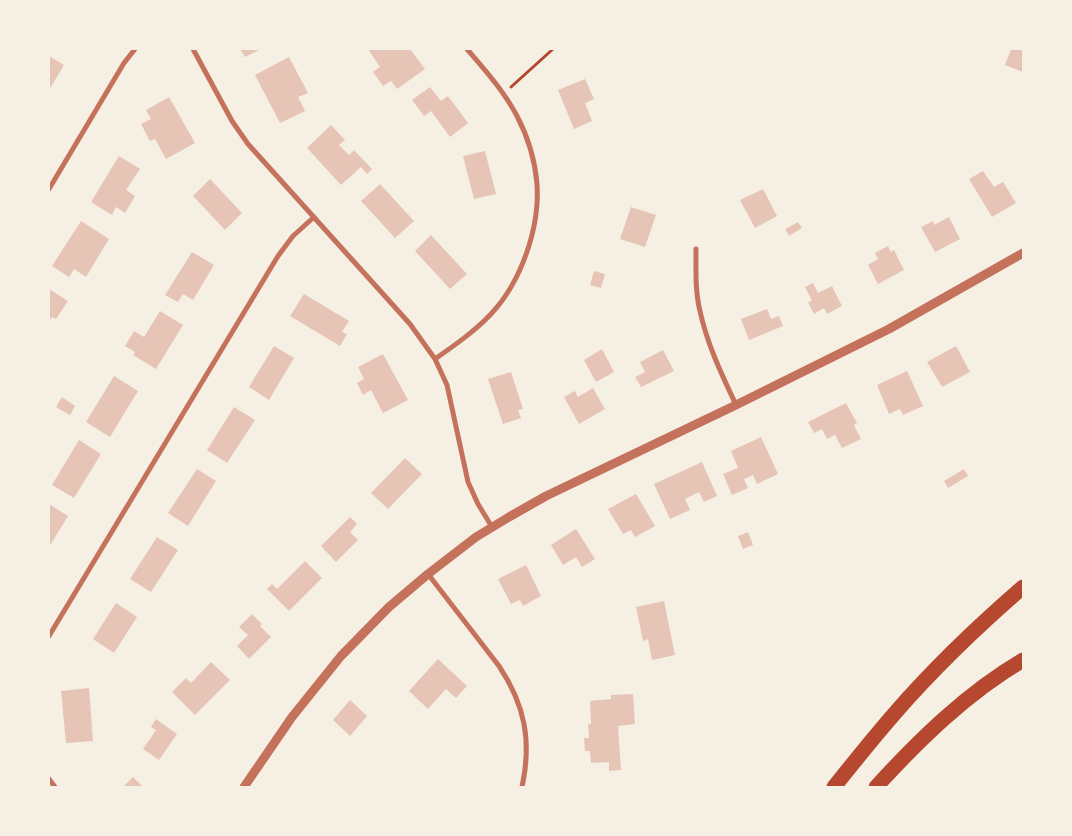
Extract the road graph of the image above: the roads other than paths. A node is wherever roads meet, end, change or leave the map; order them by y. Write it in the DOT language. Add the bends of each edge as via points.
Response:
graph roads {
  1 [pos="135,49"];
  2 [pos="193,49"];
  3 [pos="467,49"];
  4 [pos="49,188"];
  5 [pos="314,217"];
  6 [pos="696,249"];
  7 [pos="1023,253"];
  8 [pos="435,359"];
  9 [pos="736,405"];
  10 [pos="492,527"];
  11 [pos="428,574"];
  12 [pos="1023,587"];
  13 [pos="49,636"];
  14 [pos="1023,660"];
  15 [pos="49,779"];
  16 [pos="55,787"];
  17 [pos="244,787"];
  18 [pos="522,787"];
  19 [pos="834,787"];
  20 [pos="876,787"];
  1 -- 4 [label="street"];
  2 -- 5 [label="street" via="240,133"];
  3 -- 8 [label="street" via="502,93 521,124 534,162 536,215 530,243 508,292 491,314"];
  5 -- 8 [label="street" via="410,324"];
  5 -- 13 [label="street" via="293,236 278,256"];
  6 -- 9 [label="street" via="700,311 715,358"];
  7 -- 9 [label="street" via="912,318"];
  8 -- 10 [label="street" via="446,384 468,482"];
  9 -- 10 [label="street" via="529,505"];
  10 -- 11 [label="street"];
  11 -- 17 [label="street" via="389,607 341,656 292,717"];
  11 -- 18 [label="street" via="499,666 517,698 527,746"];
  12 -- 19 [label="highway" via="922,684"];
  14 -- 20 [label="highway" via="955,708"];
  15 -- 16 [label="street"];
}
